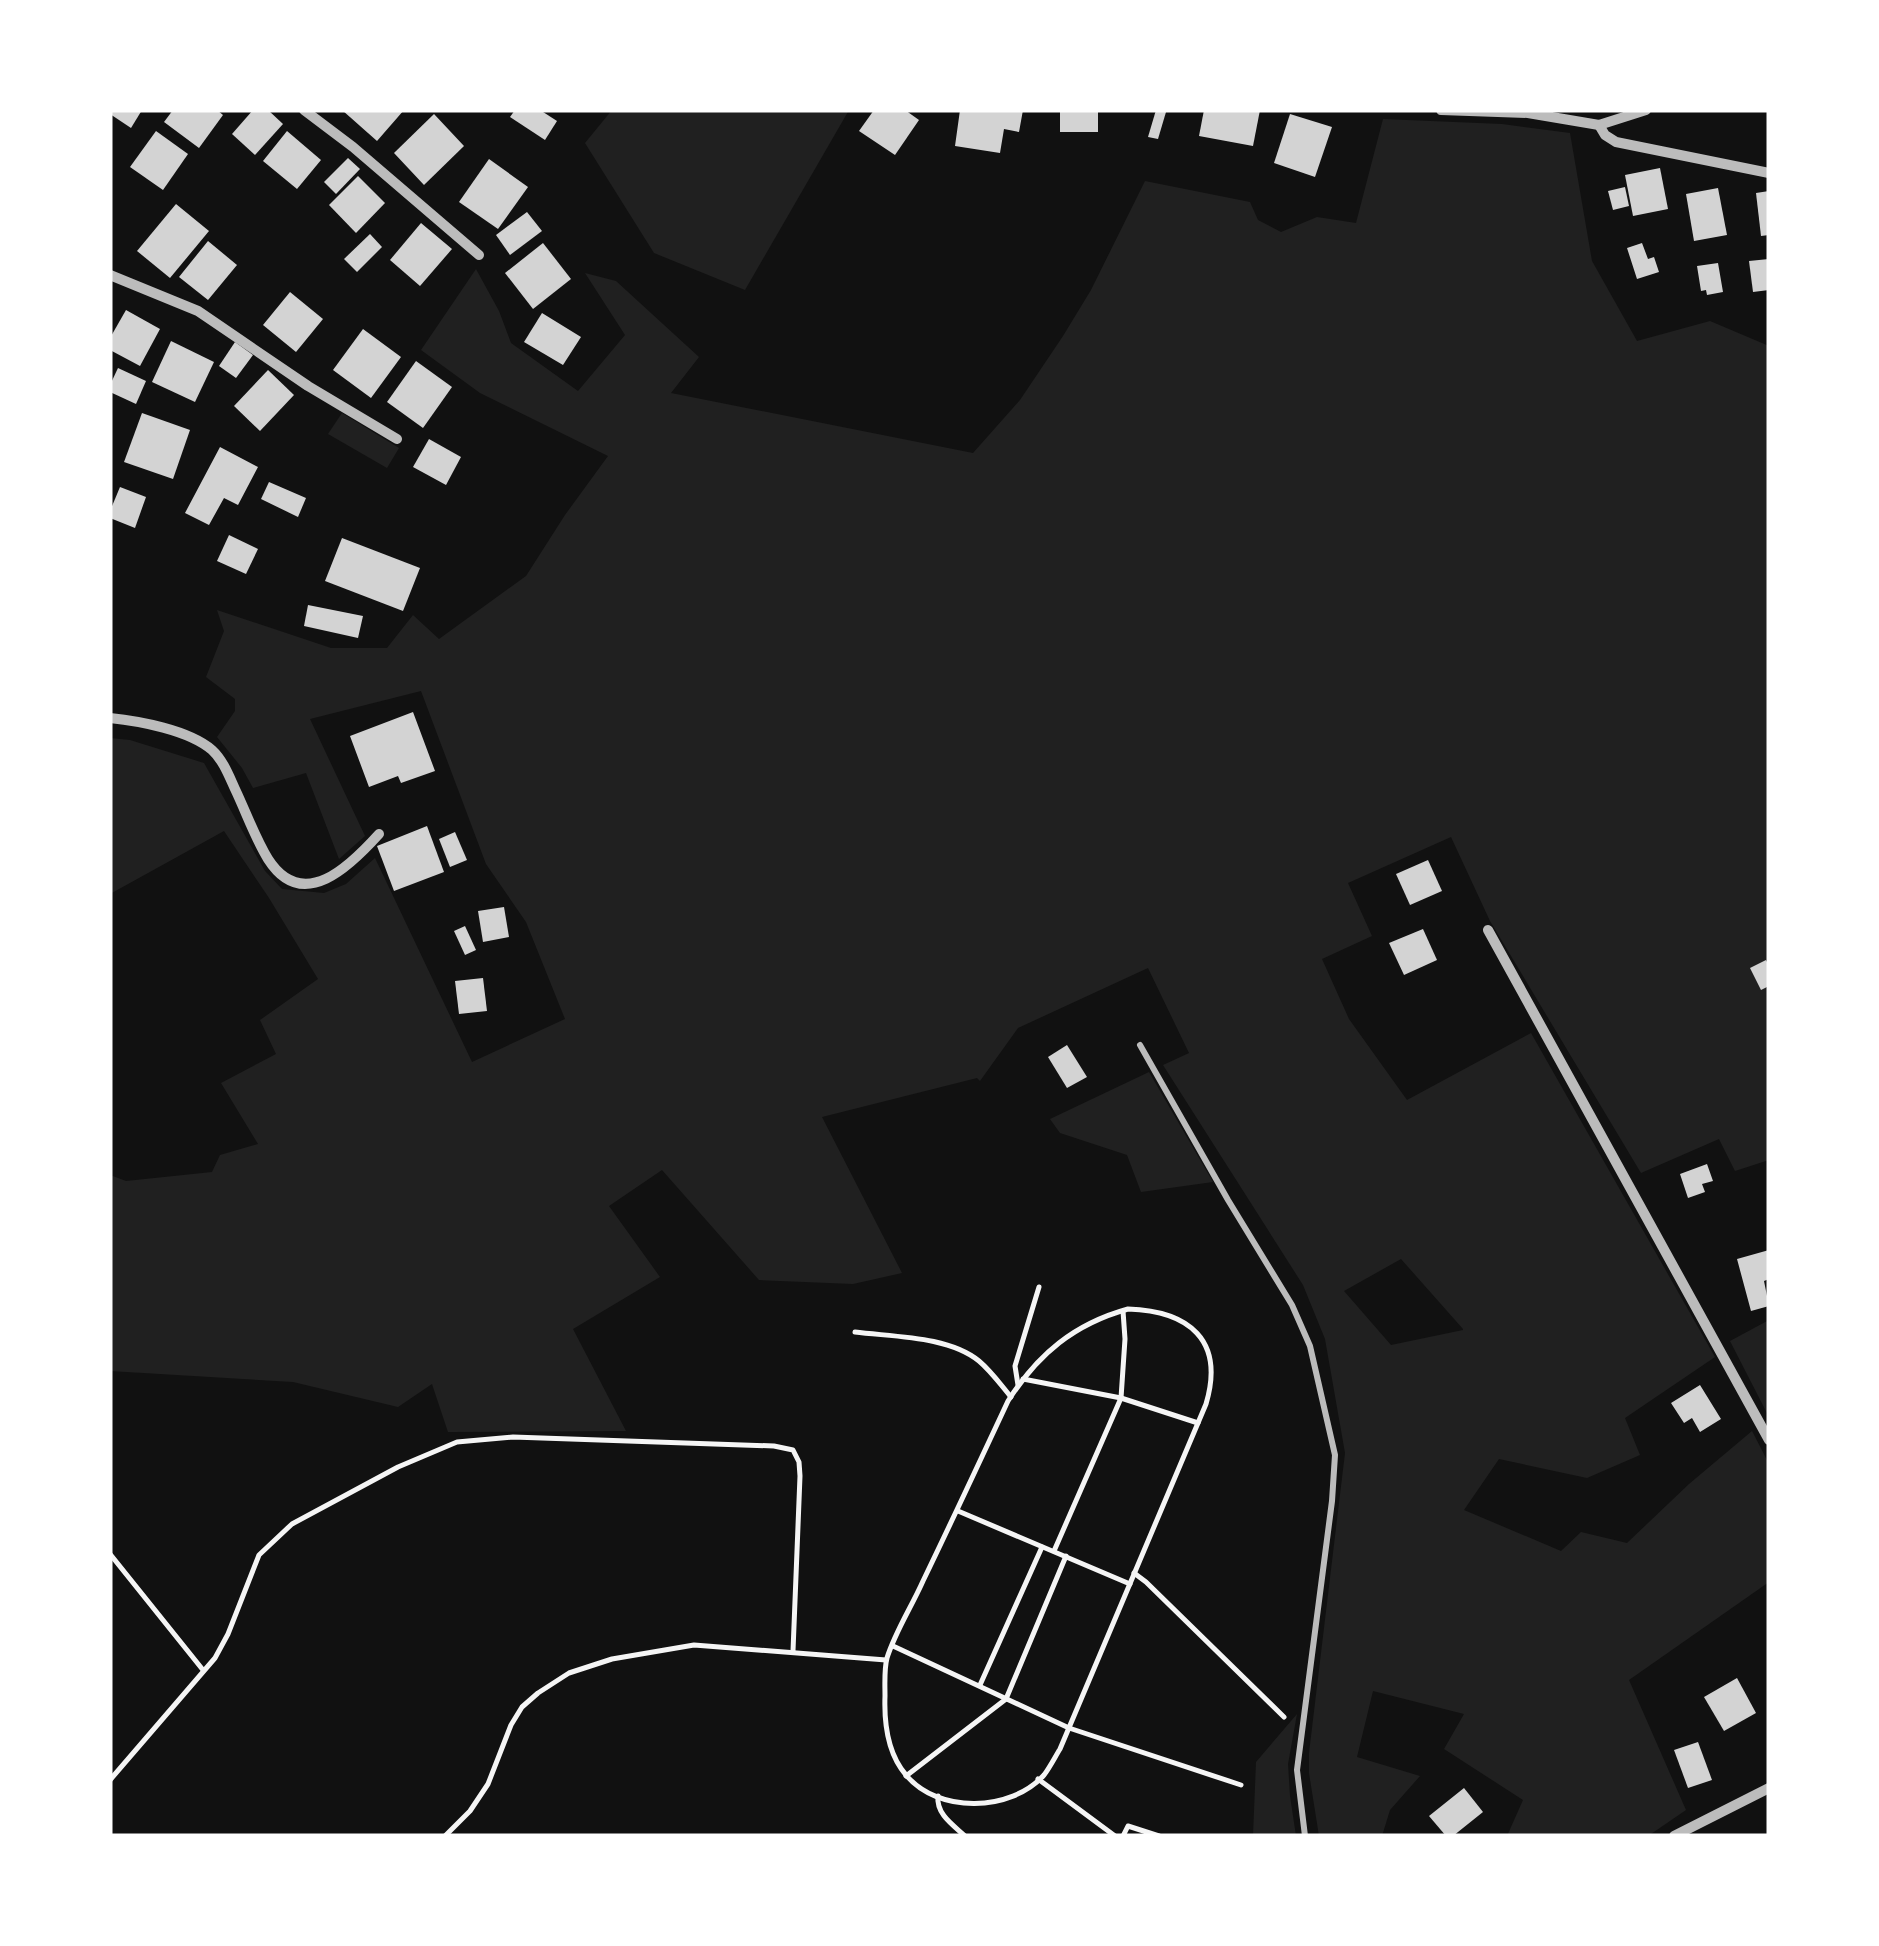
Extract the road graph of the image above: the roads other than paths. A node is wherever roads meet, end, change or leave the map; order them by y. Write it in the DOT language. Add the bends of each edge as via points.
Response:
graph roads {
  1 [pos="304,110"];
  2 [pos="1441,110"];
  3 [pos="1646,110"];
  4 [pos="1599,125"];
  5 [pos="1769,173"];
  6 [pos="480,254"];
  7 [pos="110,275"];
  8 [pos="397,438"];
  9 [pos="110,718"];
  10 [pos="379,834"];
  11 [pos="1488,930"];
  12 [pos="1140,1044"];
  13 [pos="1769,1440"];
  14 [pos="1769,1788"];
  15 [pos="1305,1836"];
  16 [pos="1674,1836"];
  1 -- 6 [label="street"];
  2 -- 4 [label="street" via="1528,112"];
  3 -- 4 [label="street"];
  4 -- 5 [label="street" via="1616,142"];
  7 -- 8 [label="street" via="198,311"];
  9 -- 10 [label="street" via="188,736 211,750 268,860 292,880 332,877"];
  11 -- 13 [label="street"];
  12 -- 15 [label="lane" via="1292,1305 1310,1346 1336,1454 1297,1770"];
  14 -- 16 [label="street"];
}
